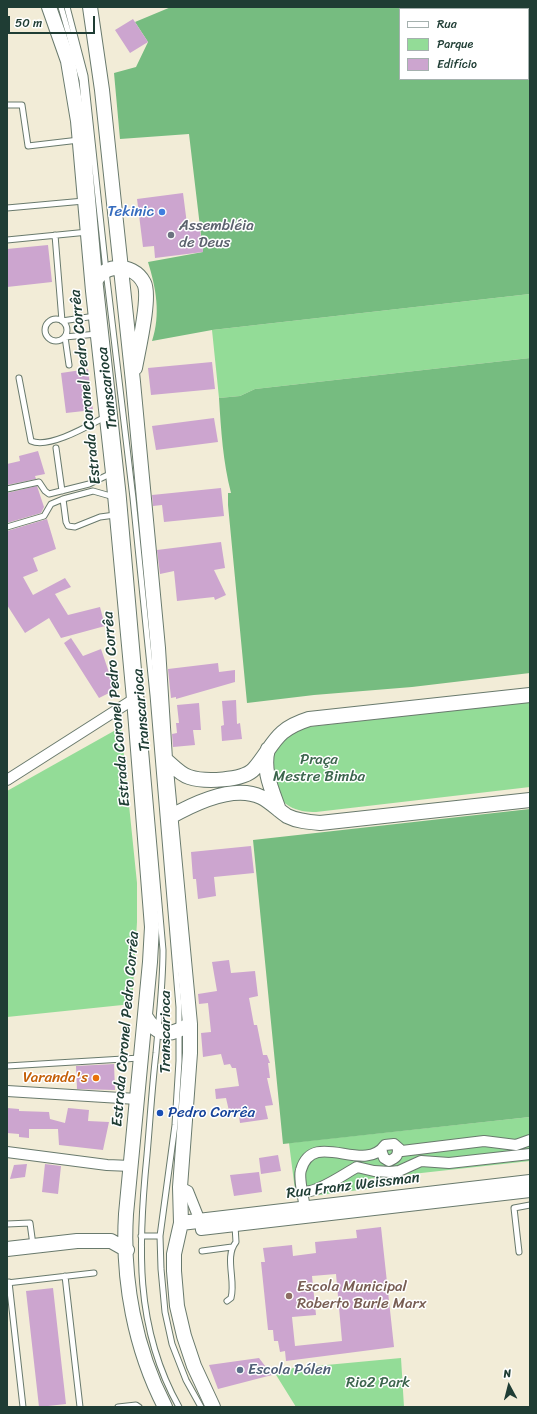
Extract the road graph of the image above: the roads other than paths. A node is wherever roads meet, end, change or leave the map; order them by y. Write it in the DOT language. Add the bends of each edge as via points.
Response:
graph roads {
  1 [pos="50,7"];
  2 [pos="61,7"];
  3 [pos="67,7"];
  4 [pos="90,7"];
  5 [pos="7,105"];
  6 [pos="80,140"];
  7 [pos="85,201"];
  8 [pos="7,208"];
  9 [pos="88,232"];
  10 [pos="55,235"];
  11 [pos="7,240"];
  12 [pos="120,268"];
  13 [pos="102,272"];
  14 [pos="93,292"];
  15 [pos="96,316"];
  16 [pos="62,321"];
  17 [pos="97,334"];
  18 [pos="65,337"];
  19 [pos="70,365"];
  20 [pos="19,378"];
  21 [pos="133,382"];
  22 [pos="106,417"];
  23 [pos="56,448"];
  24 [pos="113,473"];
  25 [pos="7,489"];
  26 [pos="60,492"];
  27 [pos="115,497"];
  28 [pos="61,499"];
  29 [pos="116,515"];
  30 [pos="7,527"];
  31 [pos="530,695"];
  32 [pos="134,698"];
  33 [pos="268,748"];
  34 [pos="164,759"];
  35 [pos="7,780"];
  36 [pos="530,800"];
  37 [pos="279,810"];
  38 [pos="170,817"];
  39 [pos="145,1016"];
  40 [pos="185,1027"];
  41 [pos="158,1031"];
  42 [pos="141,1058"];
  43 [pos="7,1066"];
  44 [pos="7,1091"];
  45 [pos="137,1099"];
  46 [pos="530,1140"];
  47 [pos="7,1152"];
  48 [pos="530,1154"];
  49 [pos="131,1166"];
  50 [pos="530,1182"];
  51 [pos="180,1187"];
  52 [pos="302,1191"];
  53 [pos="530,1192"];
  54 [pos="530,1205"];
  55 [pos="305,1209"];
  56 [pos="200,1220"];
  57 [pos="234,1222"];
  58 [pos="126,1223"];
  59 [pos="181,1223"];
  60 [pos="7,1224"];
  61 [pos="141,1236"];
  62 [pos="160,1236"];
  63 [pos="77,1241"];
  64 [pos="34,1246"];
  65 [pos="232,1247"];
  66 [pos="7,1249"];
  67 [pos="127,1250"];
  68 [pos="202,1251"];
  69 [pos="518,1252"];
  70 [pos="94,1273"];
  71 [pos="65,1276"];
  72 [pos="8,1283"];
  73 [pos="227,1301"];
  74 [pos="9,1311"];
  75 [pos="22,1407"];
  76 [pos="80,1407"];
  77 [pos="118,1407"];
  78 [pos="139,1407"];
  79 [pos="165,1407"];
  80 [pos="179,1407"];
  81 [pos="201,1407"];
  82 [pos="213,1407"];
  1 -- 6 [label="main road, Estrada Coronel Pedro Corrêa" via="72,81"];
  2 -- 13 [label="lane, Transcarioca" via="82,80"];
  3 -- 13 [label="lane, Transcarioca" via="86,76"];
  4 -- 12 [label="main road" via="102,90"];
  5 -- 6 [label="lane" via="22,105 28,146"];
  6 -- 7 [label="main road, Estrada Coronel Pedro Corrêa"];
  7 -- 8 [label="lane"];
  7 -- 9 [label="main road, Estrada Coronel Pedro Corrêa"];
  9 -- 10 [label="lane"];
  9 -- 14 [label="main road, Estrada Coronel Pedro Corrêa"];
  10 -- 11 [label="lane"];
  10 -- 16 [label="lane"];
  12 -- 13 [label="main road"];
  12 -- 21 [label="main road"];
  12 -- 21 [label="main road" via="136,273 144,283 146,291"];
  13 -- 14 [label="main road" via="96,278"];
  13 -- 40 [label="lane, Transcarioca" via="133,498"];
  13 -- 41 [label="lane, Transcarioca" via="162,923 163,972"];
  14 -- 15 [label="main road, Estrada Coronel Pedro Corrêa"];
  15 -- 16 [label="lane"];
  15 -- 17 [label="main road, Estrada Coronel Pedro Corrêa"];
  16 -- 18 [label="lane" via="67,328"];
  16 -- 18 [label="lane" via="48,321 45,325 45,335 57,342"];
  17 -- 18 [label="lane"];
  17 -- 22 [label="main road, Estrada Coronel Pedro Corrêa"];
  18 -- 19 [label="lane"];
  20 -- 22 [label="lane" via="31,441 36,443 62,438"];
  21 -- 34 [label="main road" via="158,648"];
  22 -- 24 [label="main road, Estrada Coronel Pedro Corrêa"];
  23 -- 26 [label="lane"];
  24 -- 26 [label="lane" via="89,484"];
  24 -- 27 [label="main road, Estrada Coronel Pedro Corrêa"];
  25 -- 26 [label="lane" via="39,482 47,493"];
  27 -- 28 [label="lane" via="93,491"];
  27 -- 29 [label="main road, Estrada Coronel Pedro Corrêa"];
  28 -- 29 [label="lane" via="68,526 75,527 100,517"];
  28 -- 30 [label="lane" via="51,504 44,516"];
  29 -- 32 [label="main road, Estrada Coronel Pedro Corrêa"];
  31 -- 33 [label="main road" via="309,719 284,730"];
  32 -- 35 [label="street"];
  32 -- 39 [label="main road, Estrada Coronel Pedro Corrêa" via="152,927"];
  33 -- 34 [label="main road" via="249,773 227,778 203,780 188,776"];
  33 -- 37 [label="main road" via="268,776"];
  34 -- 38 [label="main road"];
  36 -- 37 [label="main road" via="320,823 303,822 286,816"];
  37 -- 38 [label="main road" via="260,797 232,794 197,802"];
  38 -- 40 [label="main road"];
  39 -- 41 [label="main road" via="151,1026"];
  39 -- 42 [label="main road, Estrada Coronel Pedro Corrêa"];
  40 -- 41 [label="main road" via="168,1033"];
  40 -- 51 [label="main road" via="190,1053"];
  40 -- 62 [label="lane, Transcarioca"];
  41 -- 61 [label="lane, Transcarioca"];
  42 -- 43 [label="lane"];
  42 -- 45 [label="main road, Estrada Coronel Pedro Corrêa"];
  44 -- 45 [label="street"];
  45 -- 49 [label="main road, Estrada Coronel Pedro Corrêa"];
  46 -- 52 [label="street" via="516,1145 484,1141 402,1151 398,1149 395,1159 389,1160 384,1158 381,1150 370,1156 342,1154 331,1150 319,1151 310,1156 301,1170"];
  47 -- 49 [label="street"];
  48 -- 52 [label="street" via="450,1163 421,1161 390,1172 374,1172 356,1167 320,1188 311,1192"];
  49 -- 58 [label="main road, Estrada Coronel Pedro Corrêa"];
  50 -- 55 [label="main road, Rua Franz Weissman"];
  51 -- 56 [label="street" via="188,1191"];
  51 -- 59 [label="main road"];
  52 -- 55 [label="street"];
  53 -- 57 [label="street"];
  54 -- 69 [label="lane" via="514,1208"];
  55 -- 57 [label="main road, Rua Franz Weissman"];
  56 -- 57 [label="main road, Rua Franz Weissman"];
  56 -- 59 [label="main road, Rua Franz Weissman"];
  57 -- 65 [label="lane" via="236,1242"];
  58 -- 63 [label="main road" via="110,1234"];
  58 -- 67 [label="main road, Estrada Coronel Pedro Corrêa"];
  59 -- 82 [label="main road" via="174,1254 177,1306 194,1366"];
  60 -- 64 [label="lane" via="30,1223"];
  61 -- 62 [label="lane"];
  61 -- 80 [label="lane, Transcarioca" via="142,1288 148,1322 162,1371"];
  62 -- 81 [label="lane, Transcarioca" via="162,1292 168,1328 186,1380"];
  63 -- 64 [label="main road"];
  63 -- 67 [label="main road" via="111,1241"];
  64 -- 66 [label="main road"];
  65 -- 68 [label="lane"];
  65 -- 73 [label="lane" via="230,1255 233,1290 231,1298"];
  67 -- 79 [label="main road, Estrada Coronel Pedro Corrêa" via="130,1298 136,1326 146,1364"];
  70 -- 71 [label="lane"];
  71 -- 72 [label="lane"];
  71 -- 76 [label="lane"];
  72 -- 74 [label="lane"];
  74 -- 75 [label="lane"];
  77 -- 78 [label="lane"];
}
